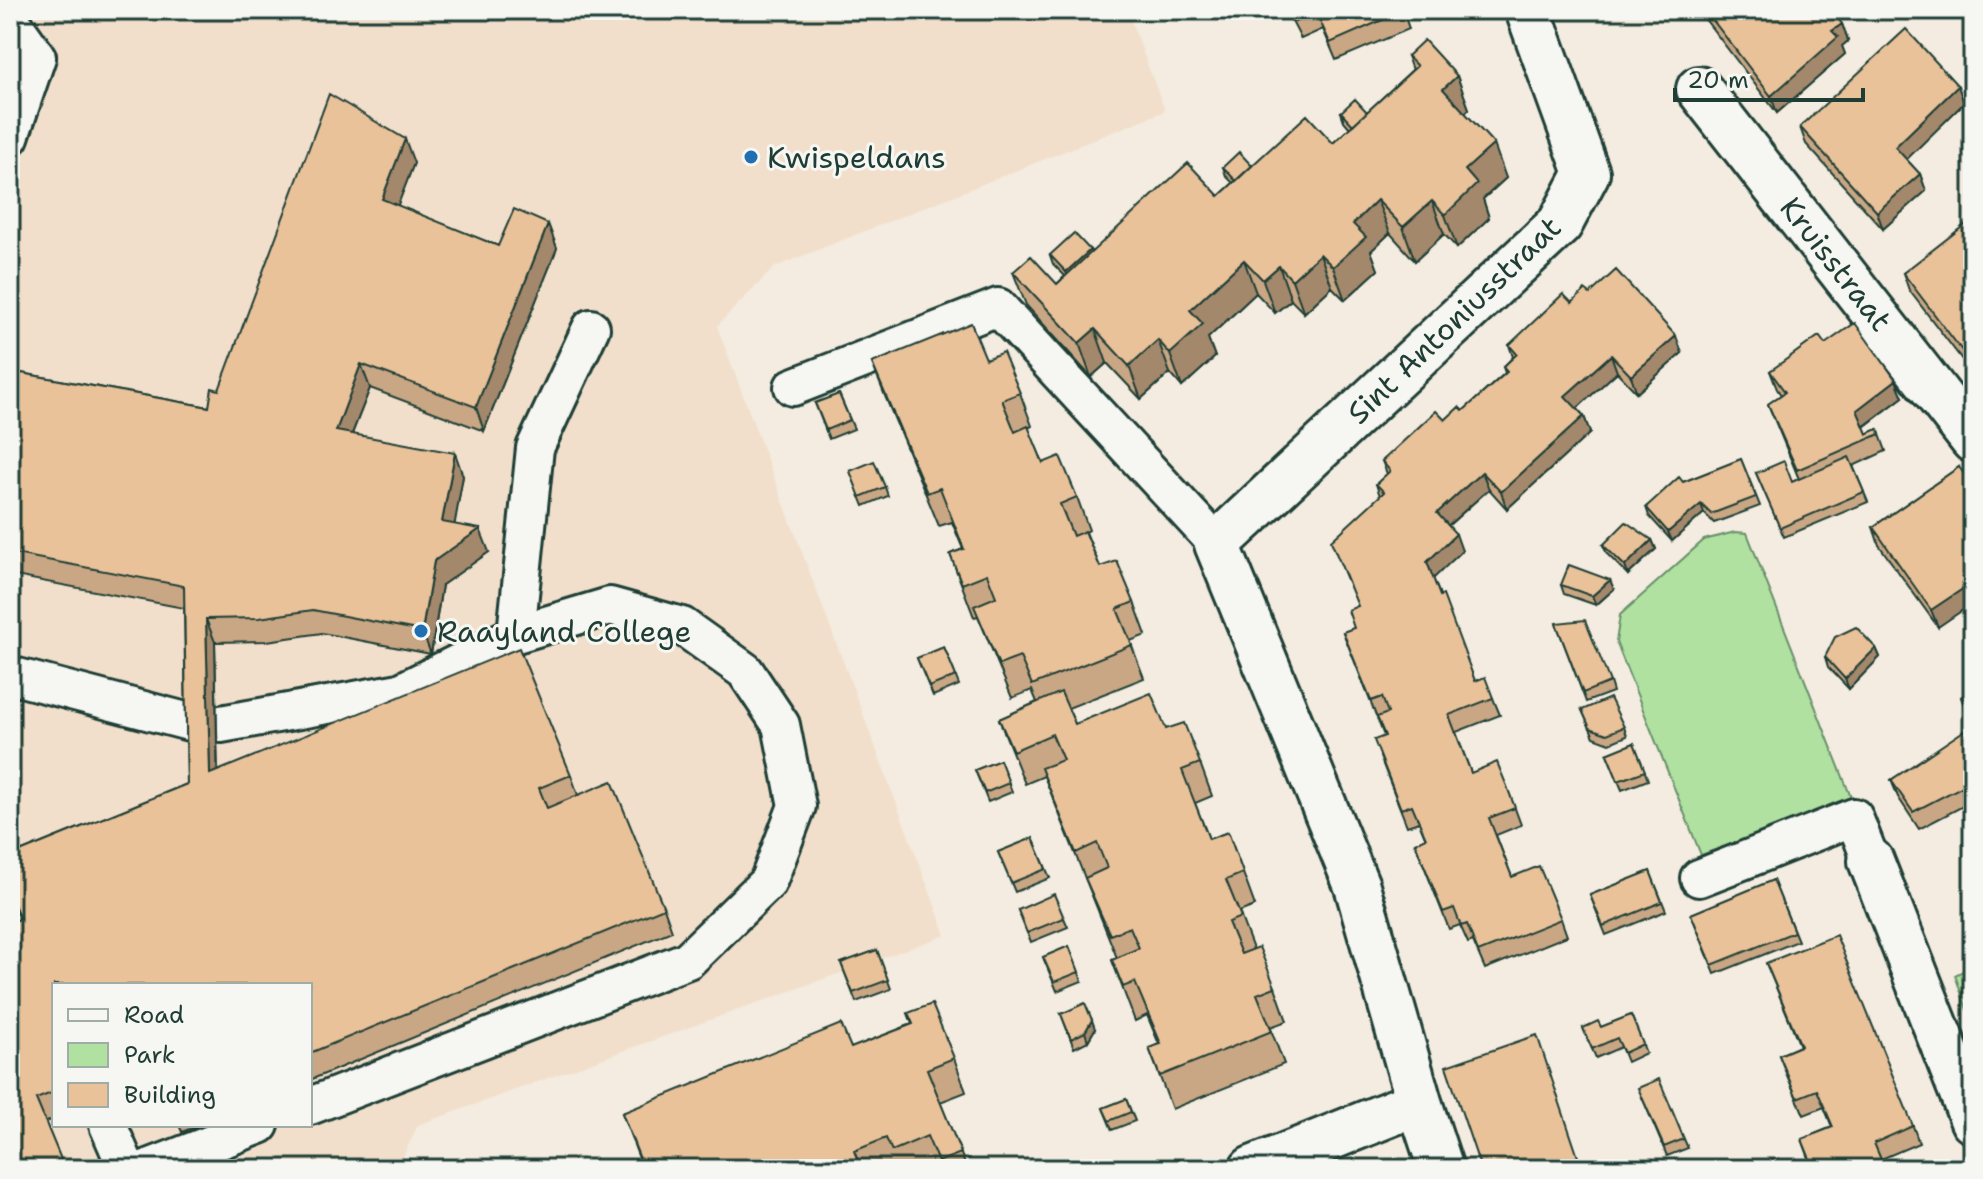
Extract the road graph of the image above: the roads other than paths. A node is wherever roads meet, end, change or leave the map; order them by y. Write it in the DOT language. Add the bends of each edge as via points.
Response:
graph roads {
  1 [pos="1528,10"];
  2 [pos="10,19"];
  3 [pos="1699,89"];
  4 [pos="10,137"];
  5 [pos="591,328"];
  6 [pos="793,387"];
  7 [pos="1973,440"];
  8 [pos="1217,544"];
  9 [pos="516,634"];
  10 [pos="10,675"];
  11 [pos="1871,861"];
  12 [pos="1699,878"];
  13 [pos="1419,1102"];
  14 [pos="312,1105"];
  15 [pos="1973,1121"];
  16 [pos="109,1127"];
  17 [pos="255,1127"];
  18 [pos="127,1169"];
  19 [pos="146,1169"];
  20 [pos="1252,1169"];
  21 [pos="1441,1169"];
  1 -- 8 [label="street, Sint Antoniusstraat" via="1587,173 1560,224"];
  2 -- 4 [label="lane" via="37,57"];
  3 -- 7 [label="street, Kruisstraat"];
  5 -- 9 [label="lane" via="535,448"];
  6 -- 8 [label="lane" via="998,307"];
  8 -- 13 [label="street" via="1357,886"];
  9 -- 10 [label="lane" via="400,692 207,723"];
  9 -- 14 [label="lane" via="610,606 682,626 745,671 781,725 797,806 768,882 688,960"];
  11 -- 12 [label="lane" via="1854,817"];
  11 -- 15 [label="street"];
  13 -- 20 [label="street"];
  13 -- 21 [label="street"];
  16 -- 18 [label="lane"];
  17 -- 19 [label="lane"];
}
